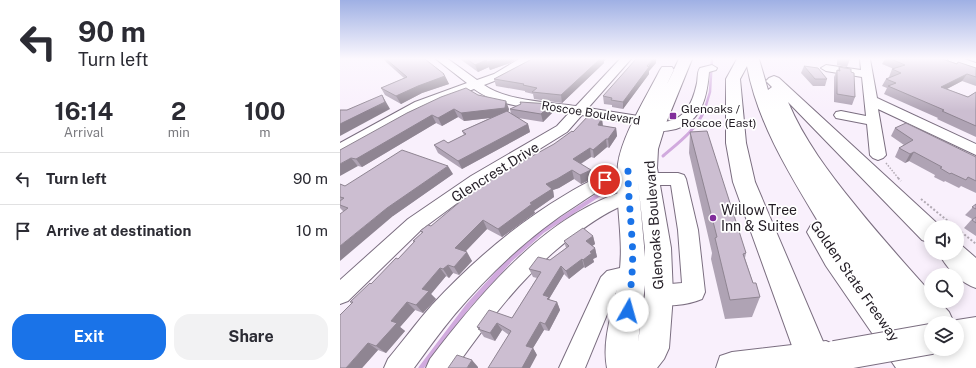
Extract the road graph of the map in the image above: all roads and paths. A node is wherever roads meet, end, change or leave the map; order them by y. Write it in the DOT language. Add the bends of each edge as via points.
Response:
graph roads {
  1 [pos="463,76"];
  2 [pos="497,76"];
  3 [pos="610,76"];
  4 [pos="666,76"];
  5 [pos="677,76"];
  6 [pos="703,76"];
  7 [pos="737,76"];
  8 [pos="748,76"];
  9 [pos="756,76"];
  10 [pos="760,76"];
  11 [pos="763,76"];
  12 [pos="770,76"];
  13 [pos="867,76"];
  14 [pos="474,85"];
  15 [pos="870,100"];
  16 [pos="578,111"];
  17 [pos="840,115"];
  18 [pos="873,121"];
  19 [pos="651,124"];
  20 [pos="340,149"];
  21 [pos="976,150"];
  22 [pos="878,155"];
  23 [pos="638,175"];
  24 [pos="904,184"];
  25 [pos="628,196"];
  26 [pos="918,196"];
  27 [pos="924,226"];
  28 [pos="976,244"];
  29 [pos="959,260"];
  30 [pos="633,274"];
  31 [pos="976,276"];
  32 [pos="340,294"];
  33 [pos="660,295"];
  34 [pos="932,316"];
  35 [pos="924,330"];
  36 [pos="976,332"];
  37 [pos="964,334"];
  38 [pos="924,339"];
  39 [pos="964,352"];
  40 [pos="947,356"];
  41 [pos="824,357"];
  42 [pos="976,366"];
  43 [pos="749,367"];
  44 [pos="398,368"];
  45 [pos="439,368"];
  46 [pos="572,368"];
  47 [pos="623,368"];
  48 [pos="636,368"];
  49 [pos="917,368"];
  50 [pos="943,368"];
  51 [pos="957,368"];
  1 -- 14 [label="street, Roscoe Boulevard"];
  2 -- 14 [label="street"];
  3 -- 16 [label="street, Glencrest Drive"];
  4 -- 19 [label="main road, Glenoaks Boulevard"];
  5 -- 19 [label="main road, Glenoaks Boulevard"];
  6 -- 19 [label="street, Roscoe Boulevard" via="696,109 684,120 673,126"];
  7 -- 41 [label="highway" via="733,79 736,143 746,189"];
  8 -- 49 [label="highway, Golden State Freeway" via="745,82 760,126 787,181 836,258"];
  9 -- 50 [label="highway" via="764,104 793,164 846,246"];
  10 -- 35 [label="highway" via="793,150 834,214"];
  11 -- 34 [label="highway" via="805,153 832,192"];
  12 -- 27 [label="highway"];
  13 -- 15 [label="street"];
  14 -- 16 [label="street, Roscoe Boulevard" via="503,99"];
  14 -- 20 [label="street" via="420,106"];
  15 -- 18 [label="street"];
  15 -- 21 [label="street"];
  16 -- 19 [label="street, Roscoe Boulevard"];
  16 -- 32 [label="street, Glencrest Drive" via="562,129 477,180 415,224"];
  17 -- 18 [label="street"];
  18 -- 22 [label="street"];
  19 -- 23 [label="main road, Glenoaks Boulevard" via="647,168"];
  22 -- 24 [label="path"];
  23 -- 25 [label="main road, Glenoaks Boulevard"];
  23 -- 33 [label="main road, Glenoaks Boulevard" via="655,219"];
  23 -- 33 [label="street" via="678,179 689,238 694,292"];
  23 -- 44 [label="street" via="613,175 533,226 488,264 446,307"];
  25 -- 30 [label="main road, Glenoaks Boulevard"];
  25 -- 45 [label="street" via="603,207 576,224 540,252 495,297"];
  26 -- 28 [label="path"];
  29 -- 31 [label="highway"];
  30 -- 46 [label="street" via="615,278 609,284"];
  30 -- 47 [label="main road, Glenoaks Boulevard" via="620,354"];
  33 -- 48 [label="main road, Glenoaks Boulevard" via="653,348"];
  36 -- 37 [label="main road"];
  38 -- 41 [label="main road, bridge"];
  39 -- 42 [label="highway"];
  40 -- 51 [label="highway"];
  41 -- 43 [label="main road"];
}
